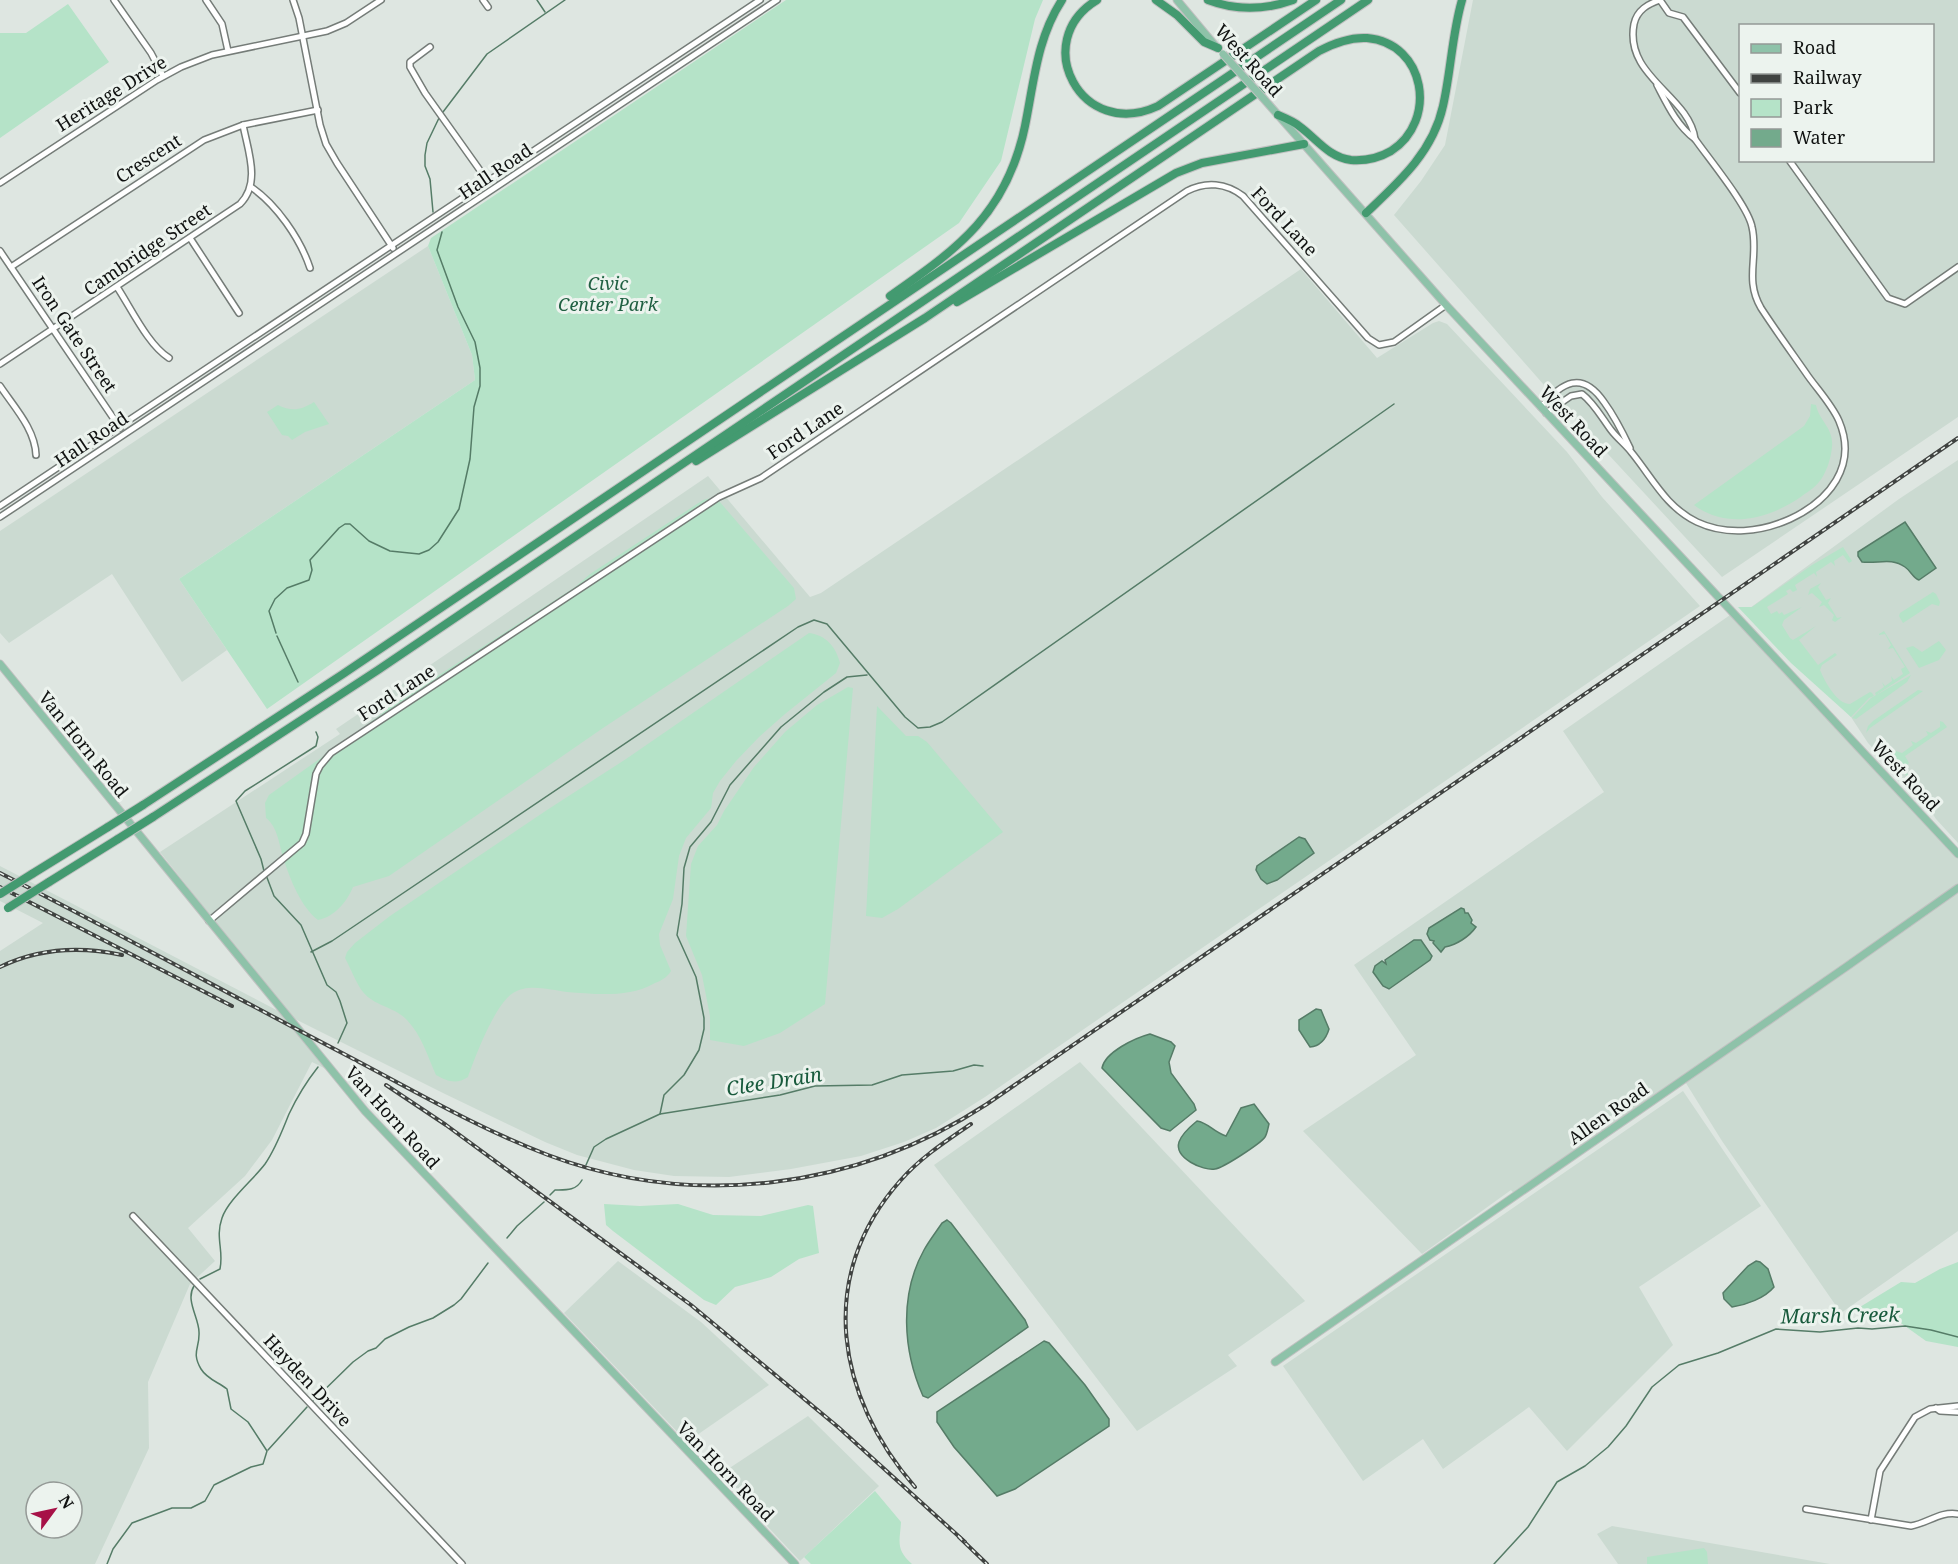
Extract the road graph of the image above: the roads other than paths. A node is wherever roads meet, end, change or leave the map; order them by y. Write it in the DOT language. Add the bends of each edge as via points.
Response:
graph roads {
  1 [pos="114,0"];
  2 [pos="206,0"];
  3 [pos="293,0"];
  4 [pos="381,0"];
  5 [pos="483,0"];
  6 [pos="760,0"];
  7 [pos="777,0"];
  8 [pos="1062,0"];
  9 [pos="1097,0"];
  10 [pos="1156,0"];
  11 [pos="1177,0"];
  12 [pos="1208,0"];
  13 [pos="1293,0"];
  14 [pos="1316,0"];
  15 [pos="1341,0"];
  16 [pos="1368,0"];
  17 [pos="1462,0"];
  18 [pos="1660,0"];
  19 [pos="488,7"];
  20 [pos="303,36"];
  21 [pos="702,39"];
  22 [pos="430,46"];
  23 [pos="707,47"];
  24 [pos="228,51"];
  25 [pos="1220,51"];
  26 [pos="163,76"];
  27 [pos="1739,92"];
  28 [pos="318,110"];
  29 [pos="1278,115"];
  30 [pos="243,125"];
  31 [pos="1304,144"];
  32 [pos="1790,162"];
  33 [pos="488,182"];
  34 [pos="0,183"];
  35 [pos="251,187"];
  36 [pos="494,190"];
  37 [pos="1366,213"];
  38 [pos="190,238"];
  39 [pos="392,246"];
  40 [pos="0,251"];
  41 [pos="397,254"];
  42 [pos="10,267"];
  43 [pos="1958,267"];
  44 [pos="310,268"];
  45 [pos="117,287"];
  46 [pos="1446,305"];
  47 [pos="239,313"];
  48 [pos="872,315"];
  49 [pos="925,318"];
  50 [pos="53,329"];
  51 [pos="169,358"];
  52 [pos="223,358"];
  53 [pos="0,364"];
  54 [pos="229,365"];
  55 [pos="0,386"];
  56 [pos="1544,410"];
  57 [pos="119,427"];
  58 [pos="124,435"];
  59 [pos="1632,452"];
  60 [pos="80,453"];
  61 [pos="36,455"];
  62 [pos="85,461"];
  63 [pos="680,466"];
  64 [pos="0,506"];
  65 [pos="0,517"];
  66 [pos="0,664"];
  67 [pos="1958,854"];
  68 [pos="1958,888"];
  69 [pos="0,894"];
  70 [pos="4,911"];
  71 [pos="209,921"];
  72 [pos="133,1216"];
  73 [pos="1275,1362"];
  74 [pos="1958,1406"];
  75 [pos="1936,1408"];
  76 [pos="1958,1412"];
  77 [pos="1806,1509"];
  78 [pos="1957,1514"];
  79 [pos="1872,1520"];
  80 [pos="462,1564"];
  81 [pos="795,1564"];
  1 -- 26 [label="street"];
  2 -- 24 [label="street" via="222,24"];
  3 -- 20 [label="street"];
  4 -- 20 [label="street, Heritage Drive" via="337,28"];
  5 -- 19 [label="street"];
  6 -- 21 [label="street, Hall Road"];
  7 -- 23 [label="street, Hall Road"];
  8 -- 48 [label="highway" via="1044,34 1023,137 997,199 969,236 883,301"];
  9 -- 14 [label="highway" via="1070,30 1066,48 1068,70 1077,88 1101,109 1136,114 1158,106"];
  10 -- 25 [label="highway"];
  11 -- 25 [label="main road, West Road"];
  12 -- 13 [label="highway" via="1247,9"];
  15 -- 48 [label="highway"];
  16 -- 63 [label="highway"];
  17 -- 37 [label="highway" via="1443,106 1434,133 1413,166"];
  18 -- 27 [label="street" via="1669,13 1683,17"];
  18 -- 59 [label="street" via="1641,9 1635,20 1635,51 1683,129 1695,139 1750,219 1753,293 1838,418 1845,440 1842,470 1825,496 1795,517 1763,529 1733,531 1698,523 1671,505"];
  20 -- 24 [label="street, Heritage Drive"];
  20 -- 28 [label="street"];
  21 -- 23 [label="street"];
  21 -- 33 [label="street, Hall Road"];
  22 -- 33 [label="street" via="410,62 410,67"];
  23 -- 36 [label="street, Hall Road"];
  24 -- 26 [label="street, Heritage Drive"];
  25 -- 29 [label="main road, West Road, bridge"];
  26 -- 34 [label="street, Heritage Drive"];
  28 -- 30 [label="street, Crescent"];
  28 -- 39 [label="street" via="331,154"];
  29 -- 31 [label="main road, West Road"];
  29 -- 49 [label="highway" via="1299,126 1335,155 1350,160 1371,159 1385,155 1409,134 1417,121 1420,87 1410,62 1388,44 1370,38 1334,43"];
  30 -- 35 [label="street"];
  30 -- 42 [label="street, Crescent" via="192,147"];
  31 -- 37 [label="main road, West Road"];
  31 -- 49 [label="highway" via="1202,163 1176,173 937,315"];
  32 -- 43 [label="street" via="1888,298 1905,304"];
  33 -- 36 [label="street"];
  33 -- 39 [label="street, Hall Road"];
  35 -- 38 [label="street, Cambridge Street" via="240,204"];
  35 -- 44 [label="street" via="278,212"];
  36 -- 41 [label="street, Hall Road"];
  37 -- 46 [label="main road, West Road"];
  38 -- 45 [label="street, Cambridge Street"];
  38 -- 47 [label="street"];
  39 -- 41 [label="street"];
  39 -- 52 [label="street, Hall Road"];
  40 -- 42 [label="street, Iron Gate Street"];
  41 -- 54 [label="street, Hall Road"];
  42 -- 50 [label="street, Iron Gate Street"];
  45 -- 50 [label="street, Cambridge Street"];
  45 -- 51 [label="street" via="153,342"];
  46 -- 56 [label="main road, West Road"];
  46 -- 71 [label="street, Ford Lane" via="1394,342 1379,345 1368,338 1243,196 1235,190 1207,184 1187,191 761,478 719,497 332,753 316,774 302,843"];
  48 -- 69 [label="highway, bridge" via="353,668"];
  49 -- 63 [label="highway" via="710,454"];
  50 -- 53 [label="street, Cambridge Street"];
  50 -- 57 [label="street, Iron Gate Street"];
  52 -- 54 [label="street"];
  52 -- 57 [label="street, Hall Road"];
  54 -- 58 [label="street, Hall Road"];
  55 -- 61 [label="street" via="30,431"];
  56 -- 59 [label="street" via="1582,394"];
  56 -- 59 [label="street" via="1560,388 1580,382 1587,384 1596,390 1618,422"];
  56 -- 67 [label="main road, West Road"];
  57 -- 58 [label="street, Iron Gate Street"];
  57 -- 60 [label="street, Hall Road"];
  58 -- 62 [label="street, Hall Road"];
  60 -- 62 [label="street"];
  60 -- 64 [label="street, Hall Road"];
  62 -- 65 [label="street, Hall Road"];
  63 -- 70 [label="highway, bridge" via="369,676"];
  66 -- 71 [label="main road, Van Horn Road"];
  68 -- 73 [label="main road, Allen Road"];
  71 -- 81 [label="main road, Van Horn Road" via="365,1111"];
  72 -- 80 [label="street, Hayden Drive"];
  74 -- 75 [label="street"];
  75 -- 76 [label="street"];
  75 -- 79 [label="street" via="1915,1417 1882,1467"];
  77 -- 79 [label="street"];
  78 -- 79 [label="street" via="1944,1514 1911,1526"];
}
